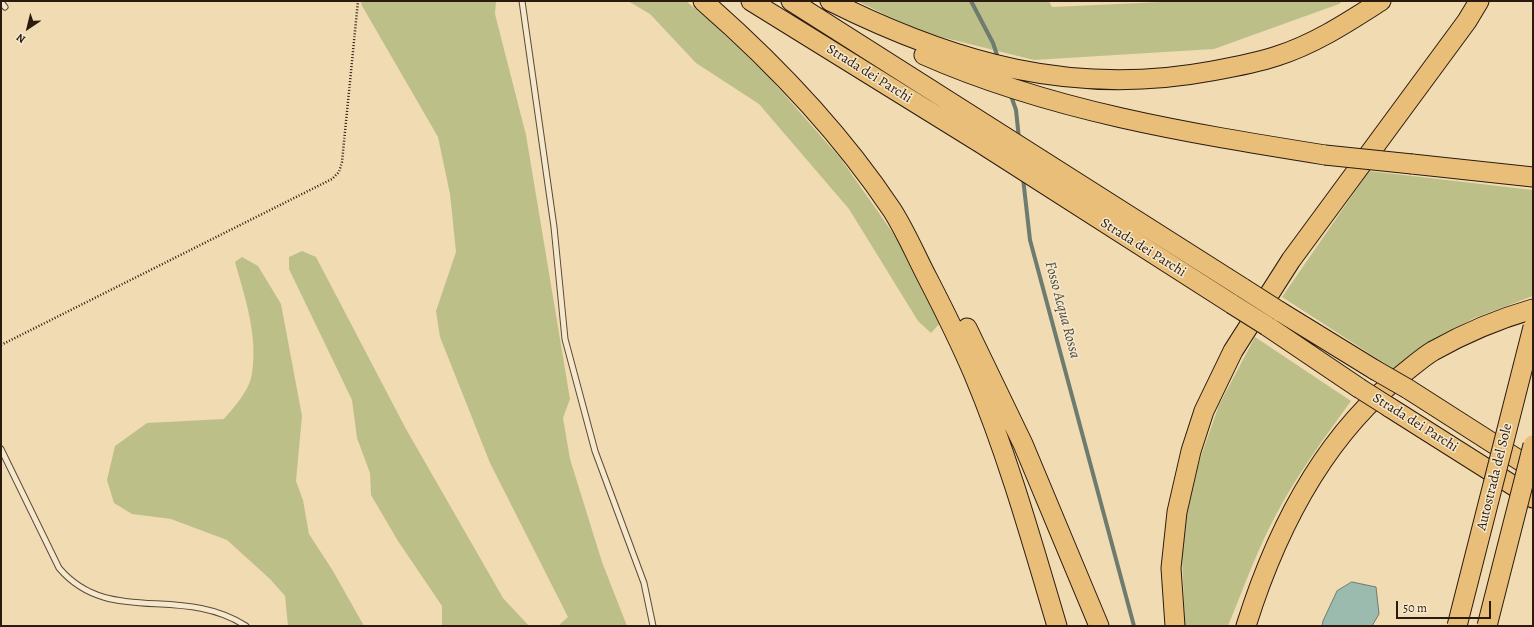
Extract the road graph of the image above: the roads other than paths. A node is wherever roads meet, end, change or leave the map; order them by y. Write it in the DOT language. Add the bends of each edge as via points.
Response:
graph roads {
  1 [pos="522,1"];
  2 [pos="703,1"];
  3 [pos="751,1"];
  4 [pos="791,1"];
  5 [pos="819,1"];
  6 [pos="830,1"];
  7 [pos="1381,1"];
  8 [pos="1480,1"];
  9 [pos="1,2"];
  10 [pos="5,7"];
  11 [pos="986,71"];
  12 [pos="986,137"];
  13 [pos="1533,177"];
  14 [pos="893,212"];
  15 [pos="1533,308"];
  16 [pos="1533,327"];
  17 [pos="1472,430"];
  18 [pos="1533,445"];
  19 [pos="1,449"];
  20 [pos="1533,463"];
  21 [pos="1533,469"];
  22 [pos="1530,500"];
  23 [pos="78,592"];
  24 [pos="159,610"];
  25 [pos="246,626"];
  26 [pos="653,626"];
  27 [pos="1057,626"];
  28 [pos="1099,626"];
  29 [pos="1175,626"];
  30 [pos="1246,626"];
  31 [pos="1457,626"];
  32 [pos="1487,626"];
  1 -- 26 [label="lane" via="554,227 565,339 595,451 644,583"];
  2 -- 14 [label="highway" via="802,96 846,147"];
  3 -- 12 [label="highway, Strada dei Parchi"];
  4 -- 12 [label="highway, Strada dei Parchi"];
  5 -- 11 [label="highway" via="891,40"];
  6 -- 11 [label="highway"];
  7 -- 11 [label="highway" via="1320,38 1277,56 1175,78 1084,80 1016,70"];
  8 -- 29 [label="highway" via="1291,260 1233,351 1204,411 1191,451 1177,512 1171,568"];
  9 -- 10 [label="lane"];
  11 -- 13 [label="highway, bridge" via="1063,104 1136,122 1325,155"];
  12 -- 17 [label="highway, Strada dei Parchi, bridge" via="1080,185"];
  12 -- 22 [label="highway, Strada dei Parchi, bridge" via="1070,201 1267,326"];
  14 -- 27 [label="highway" via="975,376 1016,490"];
  14 -- 28 [label="highway" via="932,267 978,350 1046,496"];
  15 -- 30 [label="highway" via="1498,319 1432,352 1387,387 1360,413 1323,458 1284,526 1254,598"];
  16 -- 31 [label="highway, Autostrada del Sole, bridge"];
  17 -- 20 [label="lane"];
  17 -- 21 [label="highway, Strada dei Parchi"];
  18 -- 32 [label="highway, Autostrada del Sole, bridge"];
  19 -- 23 [label="lane" via="59,568"];
  24 -- 25 [label="lane" via="207,610 227,615"];
}
